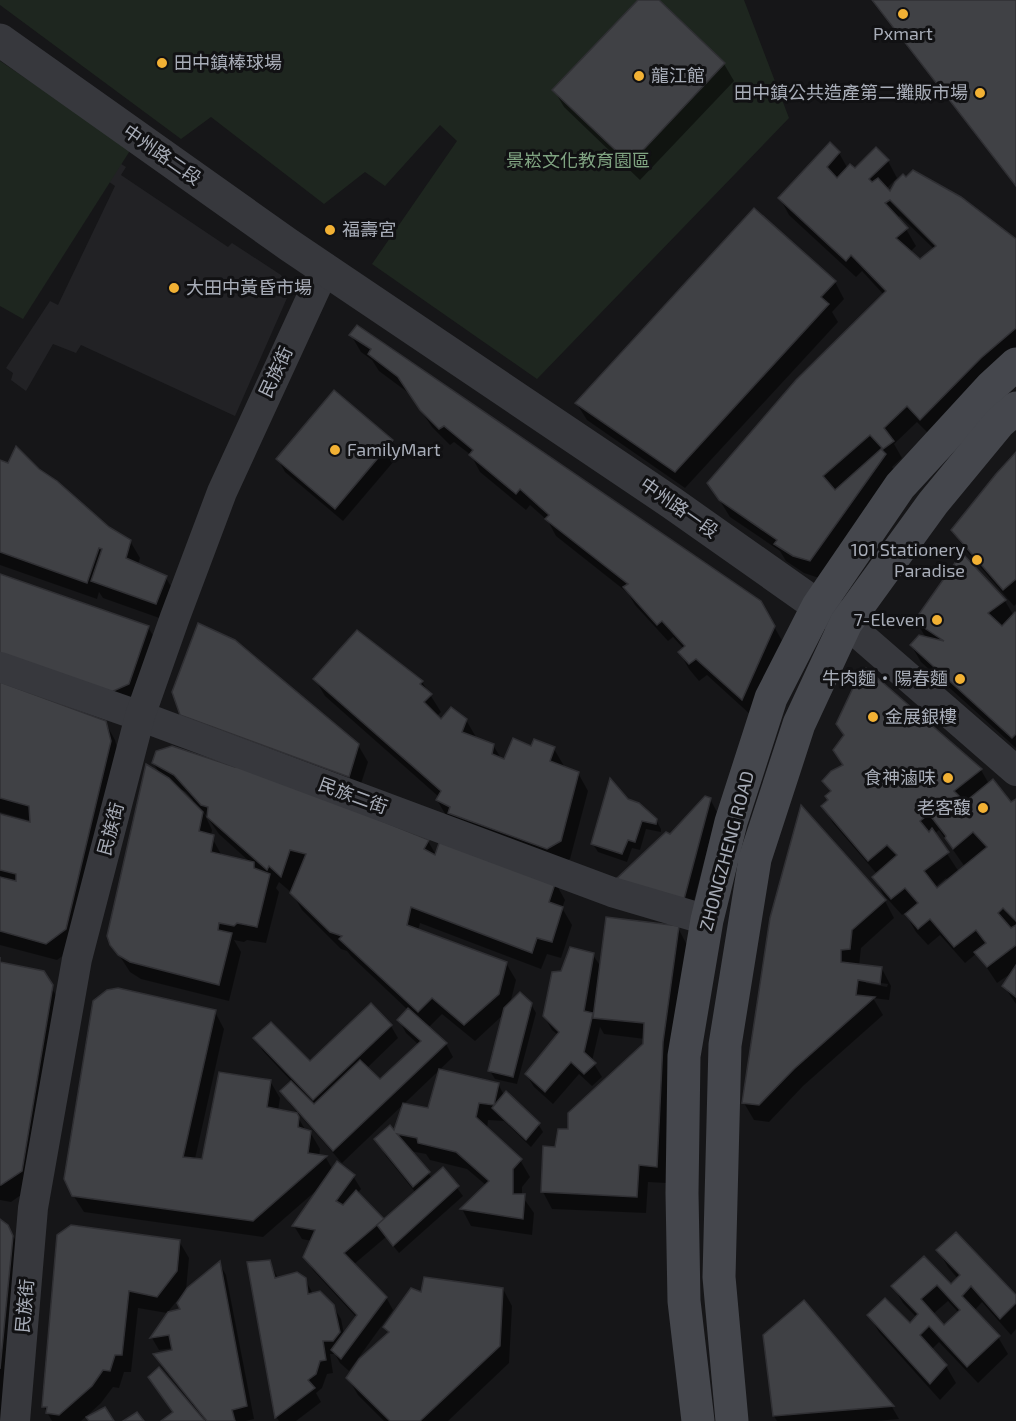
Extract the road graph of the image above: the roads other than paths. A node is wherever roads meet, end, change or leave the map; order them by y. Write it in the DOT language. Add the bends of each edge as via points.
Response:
graph roads {
  1 [pos="0,40"];
  2 [pos="325,268"];
  3 [pos="1016,364"];
  4 [pos="1016,408"];
  5 [pos="818,606"];
  6 [pos="846,623"];
  7 [pos="0,668"];
  8 [pos="140,716"];
  9 [pos="1016,771"];
  10 [pos="707,920"];
  11 [pos="15,1421"];
  12 [pos="698,1421"];
  13 [pos="732,1421"];
  1 -- 2 [label="street, 中州路二段"];
  2 -- 5 [label="street, 中州路一段"];
  2 -- 8 [label="street, 民族街" via="222,492"];
  3 -- 5 [label="main road, ZHONGZHENG ROAD" via="900,486"];
  4 -- 6 [label="main road, ZHONGZHENG ROAD" via="933,503"];
  5 -- 6 [label="street, 中州路一段"];
  5 -- 10 [label="main road, ZHONGZHENG ROAD" via="771,699 731,822"];
  6 -- 9 [label="street, 中州路一段"];
  6 -- 13 [label="main road, ZHONGZHENG ROAD" via="799,724 756,859 725,1045 719,1277"];
  7 -- 8 [label="street, 民族二街"];
  8 -- 10 [label="street, 民族二街" via="612,892"];
  8 -- 11 [label="street, 民族街" via="75,970 33,1208"];
  10 -- 12 [label="main road, ZHONGZHENG ROAD" via="684,1056 684,1301"];
}
